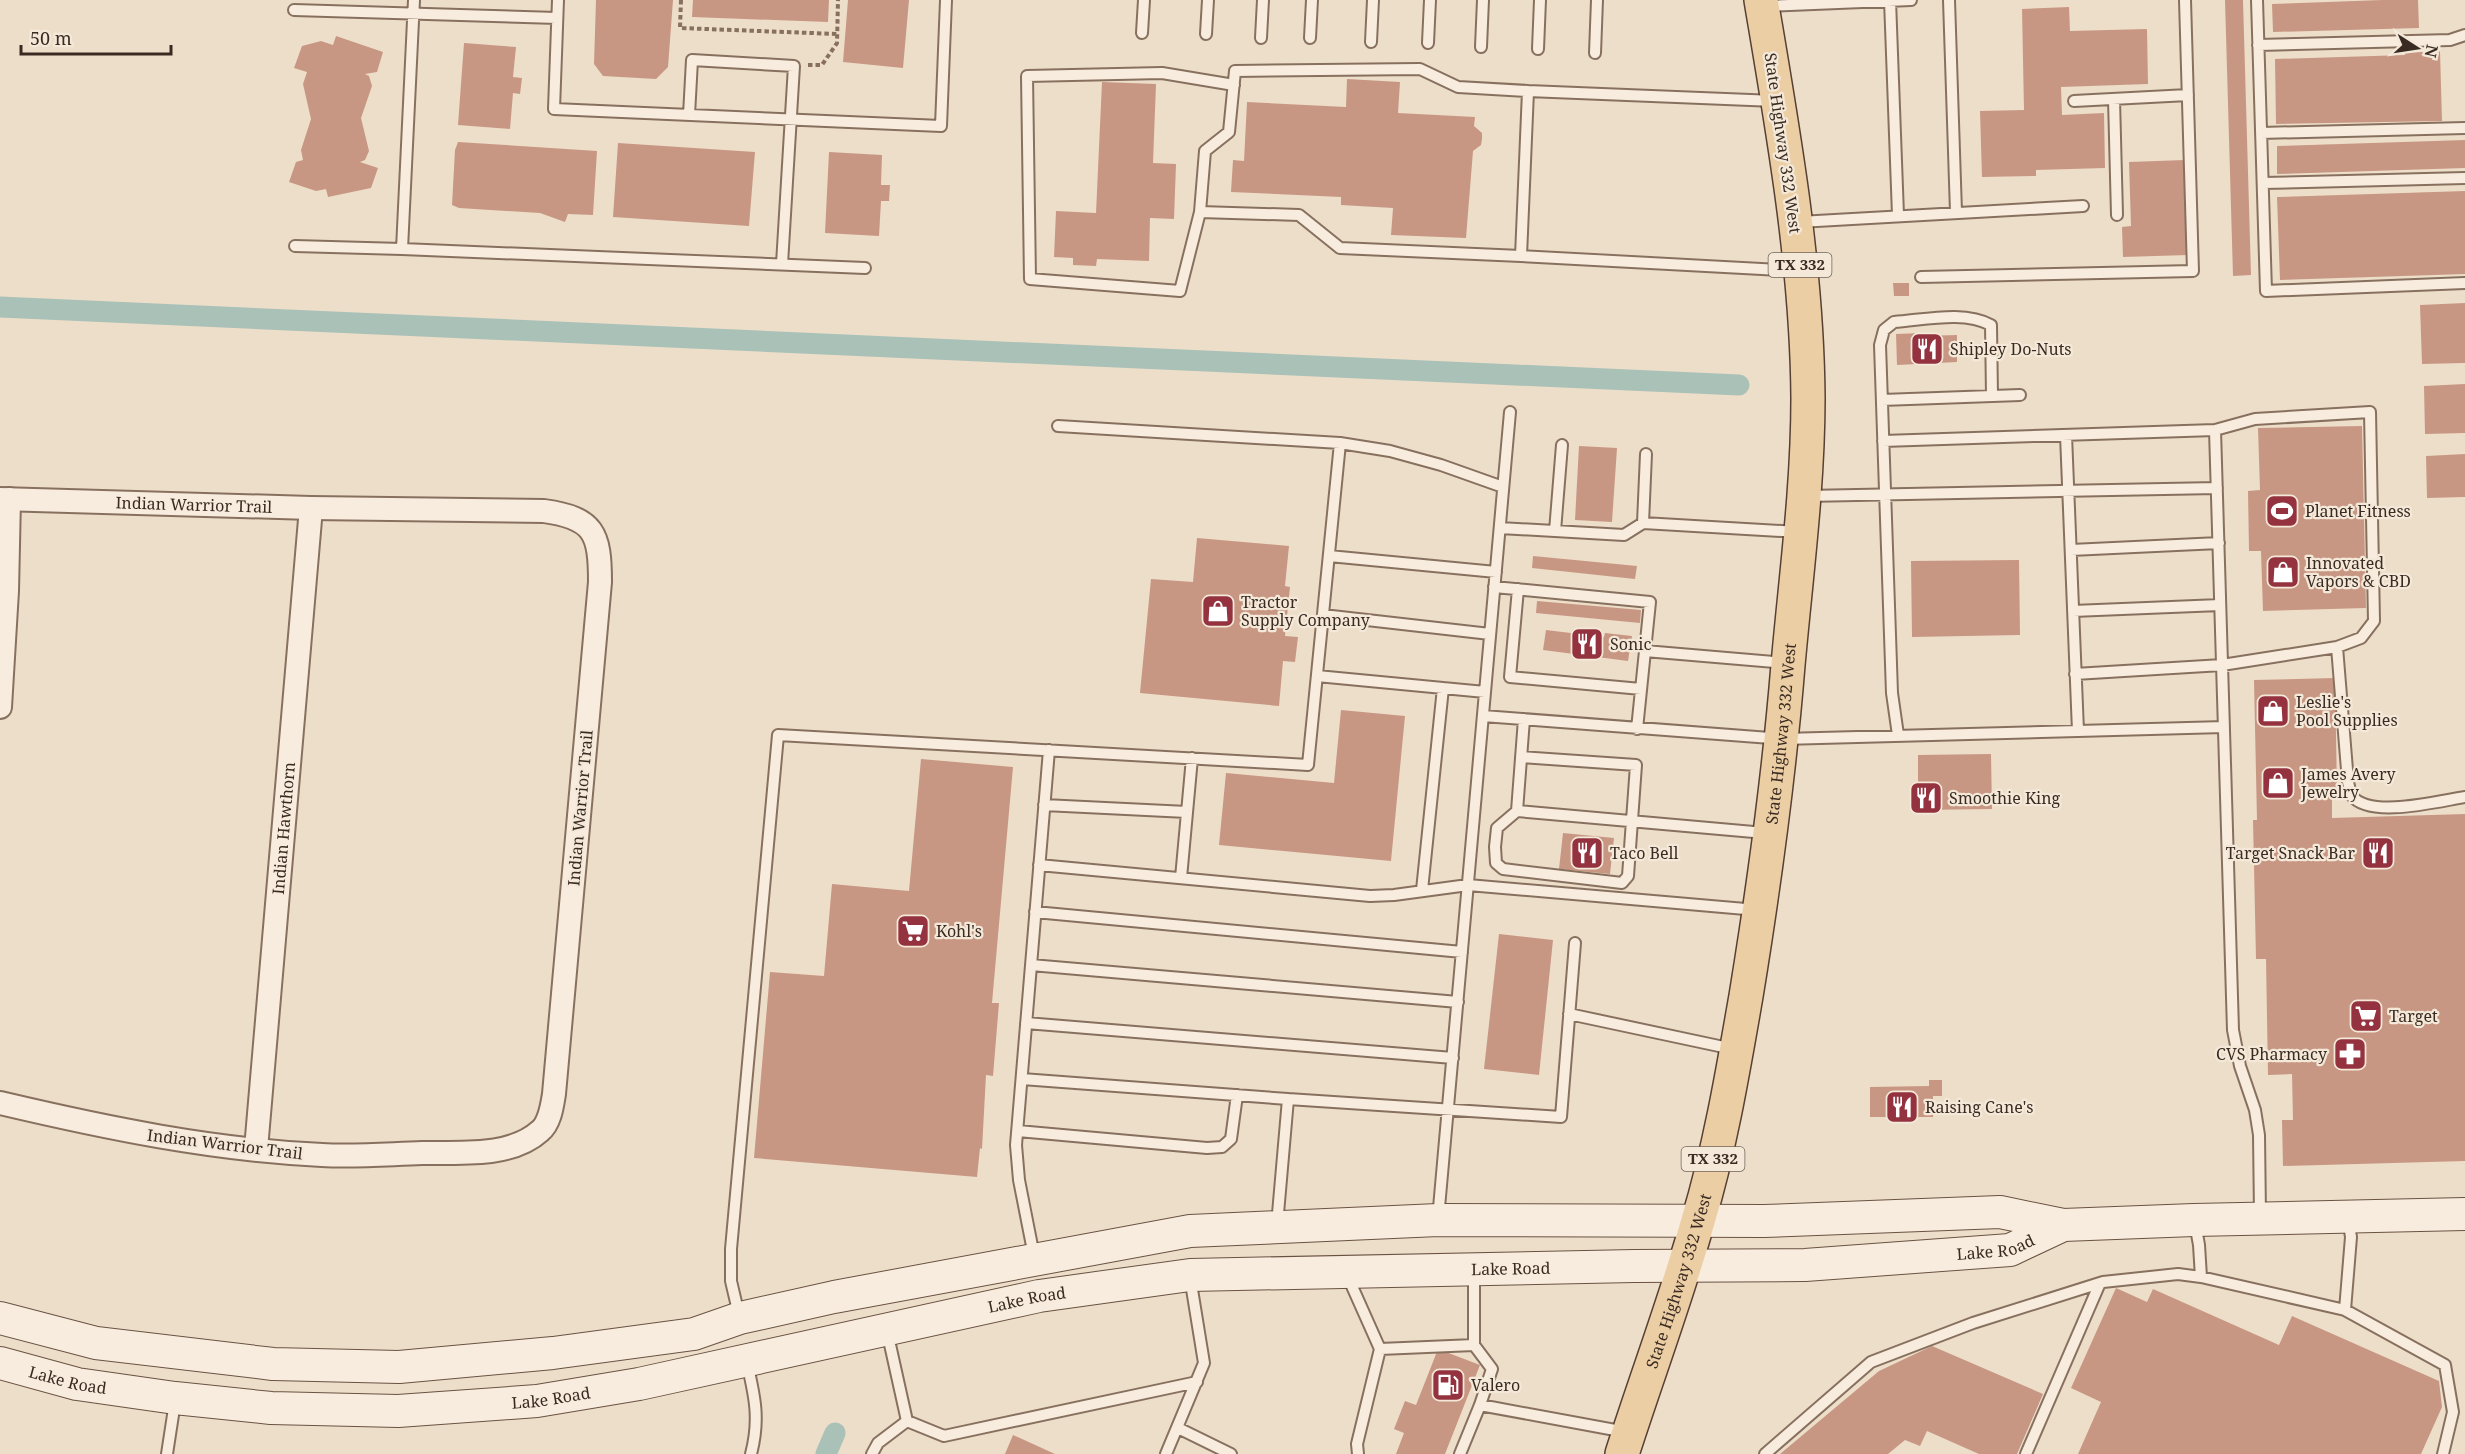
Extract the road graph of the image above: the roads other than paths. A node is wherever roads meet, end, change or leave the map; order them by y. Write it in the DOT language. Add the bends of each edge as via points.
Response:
graph roads {
  1 [pos="414,0"];
  2 [pos="558,0"];
  3 [pos="946,0"];
  4 [pos="1144,0"];
  5 [pos="1208,0"];
  6 [pos="1263,0"];
  7 [pos="1312,0"];
  8 [pos="1373,0"];
  9 [pos="1430,0"];
  10 [pos="1483,0"];
  11 [pos="1540,0"];
  12 [pos="1597,0"];
  13 [pos="1890,0"];
  14 [pos="1911,0"];
  15 [pos="1949,0"];
  16 [pos="2185,0"];
  17 [pos="2257,0"];
  18 [pos="1761,3"];
  19 [pos="294,10"];
  20 [pos="413,14"];
  21 [pos="557,18"];
  22 [pos="1142,33"];
  23 [pos="1206,34"];
  24 [pos="2465,35"];
  25 [pos="1261,38"];
  26 [pos="1310,38"];
  27 [pos="1371,42"];
  28 [pos="1428,43"];
  29 [pos="2258,45"];
  30 [pos="1481,47"];
  31 [pos="1538,49"];
  32 [pos="1594,53"];
  33 [pos="1234,85"];
  34 [pos="1528,91"];
  35 [pos="2188,95"];
  36 [pos="2114,99"];
  37 [pos="1778,101"];
  38 [pos="2074,101"];
  39 [pos="689,115"];
  40 [pos="790,120"];
  41 [pos="2465,128"];
  42 [pos="2261,133"];
  43 [pos="2465,178"];
  44 [pos="2263,183"];
  45 [pos="2083,206"];
  46 [pos="1200,212"];
  47 [pos="1956,212"];
  48 [pos="1898,215"];
  49 [pos="2117,215"];
  50 [pos="1795,222"];
  51 [pos="295,246"];
  52 [pos="402,249"];
  53 [pos="1521,256"];
  54 [pos="782,264"];
  55 [pos="865,268"];
  56 [pos="1801,271"];
  57 [pos="1921,277"];
  58 [pos="2465,283"];
  59 [pos="2020,395"];
  60 [pos="1992,396"];
  61 [pos="1882,400"];
  62 [pos="1510,412"];
  63 [pos="1058,426"];
  64 [pos="2215,430"];
  65 [pos="2066,435"];
  66 [pos="1883,441"];
  67 [pos="1340,443"];
  68 [pos="1562,444"];
  69 [pos="1646,454"];
  70 [pos="1503,487"];
  71 [pos="2217,488"];
  72 [pos="2068,490"];
  73 [pos="1885,493"];
  74 [pos="1804,496"];
  75 [pos="4,499"];
  76 [pos="312,508"];
  77 [pos="1643,523"];
  78 [pos="1500,528"];
  79 [pos="1555,531"];
  80 [pos="1802,532"];
  81 [pos="2218,543"];
  82 [pos="2071,550"];
  83 [pos="1329,556"];
  84 [pos="1496,572"];
  85 [pos="1494,587"];
  86 [pos="1518,589"];
  87 [pos="2220,605"];
  88 [pos="2073,612"];
  89 [pos="1323,615"];
  90 [pos="1490,634"];
  91 [pos="2337,646"];
  92 [pos="1646,651"];
  93 [pos="1789,663"];
  94 [pos="2222,665"];
  95 [pos="2075,674"];
  96 [pos="1317,676"];
  97 [pos="1443,688"];
  98 [pos="1641,689"];
  99 [pos="1485,692"];
  100 [pos="0,707"];
  101 [pos="1483,716"];
  102 [pos="1524,719"];
  103 [pos="2224,727"];
  104 [pos="1637,729"];
  105 [pos="2078,731"];
  106 [pos="1898,735"];
  107 [pos="1783,739"];
  108 [pos="1049,750"];
  109 [pos="1192,758"];
  110 [pos="1521,758"];
  111 [pos="2465,797"];
  112 [pos="1044,805"];
  113 [pos="1187,812"];
  114 [pos="1517,812"];
  115 [pos="1632,821"];
  116 [pos="1771,833"];
  117 [pos="1039,864"];
  118 [pos="1181,878"];
  119 [pos="1468,885"];
  120 [pos="1422,890"];
  121 [pos="1760,910"];
  122 [pos="1035,912"];
  123 [pos="1575,943"];
  124 [pos="1462,952"];
  125 [pos="1031,965"];
  126 [pos="1458,1002"];
  127 [pos="1569,1014"];
  128 [pos="1026,1023"];
  129 [pos="1737,1050"];
  130 [pos="1452,1058"];
  131 [pos="1022,1079"];
  132 [pos="1237,1095"];
  133 [pos="1288,1099"];
  134 [pos="0,1103"];
  135 [pos="1448,1111"];
  136 [pos="1018,1131"];
  137 [pos="256,1149"];
  138 [pos="2465,1214"];
  139 [pos="2348,1215"];
  140 [pos="2260,1218"];
  141 [pos="1438,1220"];
  142 [pos="2194,1220"];
  143 [pos="1698,1222"];
  144 [pos="1348,1224"];
  145 [pos="2062,1225"];
  146 [pos="1277,1226"];
  147 [pos="1190,1231"];
  148 [pos="1035,1260"];
  149 [pos="1683,1266"];
  150 [pos="1474,1269"];
  151 [pos="1404,1271"];
  152 [pos="1346,1272"];
  153 [pos="1274,1273"];
  154 [pos="1190,1275"];
  155 [pos="2201,1276"];
  156 [pos="2100,1283"];
  157 [pos="877,1289"];
  158 [pos="1038,1296"];
  159 [pos="2345,1310"];
  160 [pos="0,1318"];
  161 [pos="740,1318"];
  162 [pos="886,1330"];
  163 [pos="1474,1345"];
  164 [pos="1380,1349"];
  165 [pos="746,1360"];
  166 [pos="0,1363"];
  167 [pos="1197,1382"];
  168 [pos="175,1398"];
  169 [pos="1480,1405"];
  170 [pos="907,1422"];
  171 [pos="1178,1428"];
  172 [pos="1625,1443"];
  173 [pos="167,1454"];
  174 [pos="751,1454"];
  175 [pos="872,1454"];
  176 [pos="1166,1454"];
  177 [pos="1231,1454"];
  178 [pos="1358,1454"];
  179 [pos="1460,1454"];
  180 [pos="1765,1454"];
  181 [pos="2026,1454"];
  182 [pos="2443,1454"];
  1 -- 20 [label="lane"];
  2 -- 21 [label="lane"];
  3 -- 40 [label="lane" via="941,126"];
  4 -- 22 [label="lane"];
  5 -- 23 [label="lane"];
  6 -- 25 [label="lane"];
  7 -- 26 [label="lane"];
  8 -- 27 [label="lane"];
  9 -- 28 [label="lane"];
  10 -- 30 [label="lane"];
  11 -- 31 [label="lane"];
  12 -- 32 [label="lane"];
  13 -- 14 [label="lane"];
  13 -- 18 [label="lane"];
  13 -- 48 [label="lane"];
  15 -- 47 [label="lane"];
  16 -- 35 [label="lane"];
  17 -- 29 [label="lane"];
  18 -- 37 [label="main road, State Highway 332 West / TX 332"];
  19 -- 20 [label="lane"];
  20 -- 21 [label="lane"];
  20 -- 52 [label="lane"];
  21 -- 39 [label="lane" via="554,109"];
  24 -- 29 [label="lane" via="2450,40"];
  29 -- 42 [label="lane"];
  33 -- 34 [label="lane" via="1235,71 1420,69 1458,87"];
  33 -- 46 [label="lane" via="1228,132 1205,151"];
  33 -- 46 [label="lane" via="1162,73 1027,76 1030,279 1180,291"];
  34 -- 37 [label="lane"];
  34 -- 53 [label="lane"];
  35 -- 36 [label="lane"];
  35 -- 57 [label="lane" via="2193,271"];
  36 -- 38 [label="lane"];
  36 -- 49 [label="lane"];
  37 -- 50 [label="main road, State Highway 332 West / TX 332"];
  39 -- 40 [label="lane"];
  39 -- 40 [label="lane" via="692,60 794,66"];
  40 -- 54 [label="lane"];
  41 -- 42 [label="lane"];
  42 -- 44 [label="lane"];
  43 -- 44 [label="lane"];
  44 -- 58 [label="lane" via="2266,291"];
  45 -- 47 [label="lane"];
  46 -- 53 [label="lane" via="1299,215 1340,248"];
  47 -- 48 [label="lane"];
  48 -- 50 [label="lane"];
  50 -- 56 [label="main road, State Highway 332 West / TX 332"];
  51 -- 52 [label="lane"];
  52 -- 54 [label="lane"];
  53 -- 56 [label="lane"];
  54 -- 55 [label="lane"];
  56 -- 74 [label="main road, State Highway 332 West / TX 332" via="1808,397"];
  59 -- 60 [label="lane"];
  60 -- 61 [label="lane"];
  60 -- 61 [label="lane" via="1991,326 1969,317 1894,322 1884,330 1880,345"];
  61 -- 66 [label="lane"];
  62 -- 70 [label="lane"];
  63 -- 67 [label="lane"];
  64 -- 65 [label="lane"];
  64 -- 71 [label="lane"];
  64 -- 91 [label="lane" via="2255,419 2370,412 2374,621 2361,638"];
  65 -- 66 [label="lane"];
  65 -- 72 [label="lane"];
  66 -- 73 [label="lane"];
  67 -- 70 [label="lane" via="1400,454"];
  67 -- 83 [label="lane"];
  68 -- 79 [label="lane"];
  69 -- 77 [label="lane"];
  70 -- 78 [label="lane"];
  71 -- 72 [label="lane"];
  71 -- 81 [label="lane"];
  72 -- 73 [label="lane"];
  72 -- 82 [label="lane"];
  73 -- 74 [label="lane"];
  73 -- 106 [label="lane" via="1892,693"];
  74 -- 80 [label="main road, State Highway 332 West / TX 332"];
  75 -- 76 [label="street, Indian Warrior Trail"];
  75 -- 100 [label="street" via="7,591"];
  76 -- 137 [label="street, Indian Hawthorn"];
  76 -- 137 [label="street, Indian Warrior Trail" via="567,514 582,521 595,536 600,582 554,1094 542,1130 508,1149 323,1155"];
  77 -- 79 [label="lane" via="1624,535"];
  77 -- 80 [label="lane"];
  78 -- 79 [label="lane"];
  78 -- 84 [label="lane"];
  80 -- 93 [label="main road, State Highway 332 West / TX 332"];
  81 -- 82 [label="lane"];
  81 -- 87 [label="lane"];
  82 -- 88 [label="lane"];
  83 -- 84 [label="lane"];
  83 -- 89 [label="lane"];
  84 -- 85 [label="lane"];
  85 -- 86 [label="lane"];
  85 -- 90 [label="lane"];
  86 -- 92 [label="lane" via="1650,602"];
  86 -- 98 [label="lane" via="1510,677"];
  87 -- 88 [label="lane"];
  87 -- 94 [label="lane"];
  88 -- 95 [label="lane"];
  89 -- 90 [label="lane"];
  89 -- 96 [label="lane"];
  90 -- 99 [label="lane"];
  91 -- 94 [label="lane"];
  91 -- 111 [label="lane" via="2352,795 2364,804 2383,808"];
  92 -- 93 [label="lane"];
  92 -- 98 [label="lane"];
  93 -- 107 [label="main road, State Highway 332 West / TX 332"];
  94 -- 95 [label="lane"];
  94 -- 103 [label="lane"];
  95 -- 105 [label="lane"];
  96 -- 97 [label="lane"];
  96 -- 109 [label="lane" via="1308,765"];
  97 -- 99 [label="lane"];
  97 -- 120 [label="lane"];
  98 -- 104 [label="lane"];
  99 -- 101 [label="lane"];
  101 -- 102 [label="lane"];
  101 -- 119 [label="lane"];
  102 -- 104 [label="lane"];
  102 -- 110 [label="lane"];
  103 -- 105 [label="lane"];
  103 -- 140 [label="lane" via="2233,1030 2259,1135"];
  104 -- 107 [label="lane"];
  105 -- 106 [label="lane"];
  106 -- 107 [label="lane"];
  107 -- 116 [label="main road, State Highway 332 West / TX 332"];
  108 -- 109 [label="lane"];
  108 -- 112 [label="lane"];
  108 -- 161 [label="lane" via="778,735 731,1249 731,1281"];
  109 -- 113 [label="lane"];
  110 -- 114 [label="lane"];
  110 -- 115 [label="lane" via="1636,765"];
  112 -- 113 [label="lane"];
  112 -- 117 [label="lane"];
  113 -- 118 [label="lane"];
  114 -- 115 [label="lane"];
  114 -- 115 [label="lane" via="1497,828 1496,863 1503,869 1622,883 1628,876"];
  115 -- 116 [label="lane"];
  116 -- 121 [label="main road, State Highway 332 West / TX 332"];
  117 -- 118 [label="lane"];
  117 -- 122 [label="lane"];
  118 -- 120 [label="lane" via="1370,896"];
  119 -- 120 [label="lane"];
  119 -- 121 [label="lane"];
  119 -- 124 [label="lane"];
  121 -- 129 [label="main road, State Highway 332 West / TX 332"];
  122 -- 124 [label="lane"];
  122 -- 125 [label="lane"];
  123 -- 127 [label="lane"];
  124 -- 126 [label="lane"];
  125 -- 126 [label="lane"];
  125 -- 128 [label="lane"];
  126 -- 130 [label="lane"];
  127 -- 129 [label="lane"];
  127 -- 135 [label="lane" via="1561,1117"];
  128 -- 130 [label="lane"];
  128 -- 131 [label="lane"];
  129 -- 143 [label="main road, State Highway 332 West / TX 332"];
  130 -- 135 [label="lane"];
  131 -- 132 [label="lane"];
  131 -- 136 [label="lane"];
  132 -- 133 [label="lane"];
  132 -- 136 [label="lane" via="1231,1139 1222,1147"];
  133 -- 135 [label="lane"];
  133 -- 146 [label="lane"];
  134 -- 137 [label="street, Indian Warrior Trail" via="190,1143"];
  135 -- 141 [label="lane"];
  136 -- 148 [label="lane" via="1019,1180"];
  138 -- 139 [label="street, Lake Road"];
  139 -- 140 [label="street, Lake Road"];
  139 -- 159 [label="lane" via="2351,1237"];
  140 -- 142 [label="street, Lake Road"];
  141 -- 143 [label="street, Lake Road"];
  141 -- 144 [label="street, Lake Road"];
  141 -- 151 [label="street" via="1424,1249"];
  142 -- 145 [label="street, Lake Road"];
  142 -- 155 [label="lane"];
  143 -- 145 [label="street, Lake Road" via="2000,1212"];
  143 -- 149 [label="main road, State Highway 332 West / TX 332"];
  144 -- 146 [label="street, Lake Road"];
  144 -- 152 [label="street"];
  145 -- 149 [label="street, Lake Road" via="2010,1250 1805,1265"];
  146 -- 147 [label="street, Lake Road"];
  146 -- 153 [label="street"];
  147 -- 148 [label="street, Lake Road"];
  147 -- 154 [label="street"];
  148 -- 157 [label="street, Lake Road"];
  148 -- 158 [label="street"];
  149 -- 150 [label="street, Lake Road"];
  149 -- 172 [label="main road, State Highway 332 West / TX 332"];
  150 -- 151 [label="street, Lake Road"];
  150 -- 163 [label="lane"];
  151 -- 152 [label="street, Lake Road"];
  152 -- 153 [label="street, Lake Road"];
  152 -- 164 [label="lane"];
  153 -- 154 [label="street, Lake Road"];
  154 -- 158 [label="street, Lake Road"];
  154 -- 167 [label="lane" via="1204,1363"];
  155 -- 156 [label="lane" via="2178,1274"];
  155 -- 159 [label="lane"];
  156 -- 180 [label="lane" via="1973,1323 1871,1362"];
  156 -- 181 [label="lane"];
  157 -- 161 [label="street, Lake Road"];
  157 -- 162 [label="street"];
  158 -- 162 [label="street, Lake Road"];
  159 -- 182 [label="lane" via="2445,1365 2453,1412"];
  160 -- 161 [label="street, Lake Road" via="96,1344 273,1364 399,1367 553,1353 694,1334"];
  161 -- 165 [label="street"];
  162 -- 165 [label="street, Lake Road"];
  162 -- 170 [label="lane"];
  163 -- 164 [label="lane"];
  163 -- 169 [label="lane" via="1492,1369"];
  164 -- 178 [label="lane" via="1357,1444"];
  165 -- 168 [label="street, Lake Road" via="537,1401 398,1411 271,1408"];
  165 -- 174 [label="lane" via="757,1404"];
  166 -- 168 [label="street, Lake Road" via="77,1384"];
  167 -- 170 [label="lane" via="944,1436"];
  167 -- 171 [label="lane"];
  168 -- 173 [label="lane"];
  169 -- 172 [label="lane"];
  169 -- 179 [label="lane"];
  170 -- 175 [label="lane" via="878,1443"];
  171 -- 176 [label="lane"];
  171 -- 177 [label="lane"];
}
